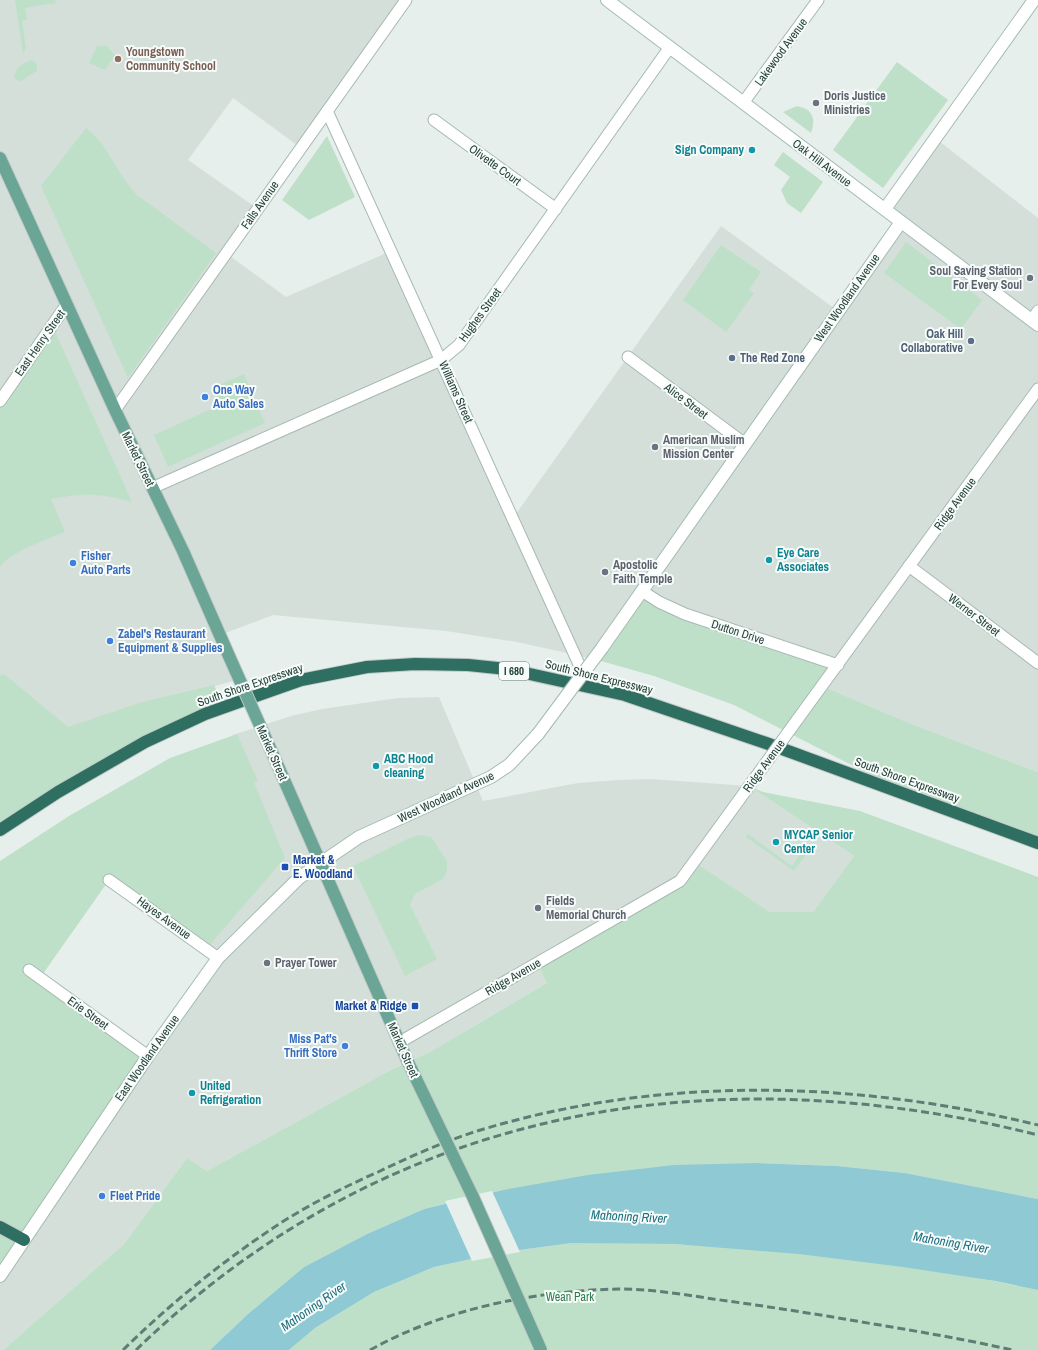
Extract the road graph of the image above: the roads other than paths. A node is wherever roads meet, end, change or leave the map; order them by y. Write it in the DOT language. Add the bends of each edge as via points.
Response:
graph roads {
  1 [pos="406,0"];
  2 [pos="607,0"];
  3 [pos="818,0"];
  4 [pos="1034,0"];
  5 [pos="670,48"];
  6 [pos="743,103"];
  7 [pos="327,111"];
  8 [pos="434,120"];
  9 [pos="0,158"];
  10 [pos="556,209"];
  11 [pos="885,209"];
  12 [pos="901,222"];
  13 [pos="67,304"];
  14 [pos="1036,318"];
  15 [pos="628,357"];
  16 [pos="441,360"];
  17 [pos="1038,389"];
  18 [pos="0,401"];
  19 [pos="115,410"];
  20 [pos="745,444"];
  21 [pos="152,488"];
  22 [pos="909,566"];
  23 [pos="642,591"];
  24 [pos="1038,663"];
  25 [pos="838,665"];
  26 [pos="583,673"];
  27 [pos="0,830"];
  28 [pos="1038,843"];
  29 [pos="320,863"];
  30 [pos="109,880"];
  31 [pos="218,958"];
  32 [pos="29,970"];
  33 [pos="400,1042"];
  34 [pos="148,1056"];
  35 [pos="0,1227"];
  36 [pos="24,1240"];
  37 [pos="0,1276"];
  38 [pos="541,1350"];
  1 -- 7 [label="street, Falls Avenue"];
  2 -- 5 [label="street, Oak Hill Avenue"];
  3 -- 6 [label="street, Lakewood Avenue"];
  4 -- 11 [label="street"];
  5 -- 6 [label="street, Oak Hill Avenue"];
  5 -- 10 [label="street, Hughes Street"];
  6 -- 11 [label="street, Oak Hill Avenue"];
  7 -- 16 [label="street, Williams Street"];
  7 -- 19 [label="street, Falls Avenue"];
  8 -- 10 [label="street, Olivette Court"];
  9 -- 13 [label="main road, Market Street"];
  10 -- 16 [label="street, Hughes Street" via="459,345"];
  11 -- 12 [label="street, Oak Hill Avenue"];
  12 -- 14 [label="street, Oak Hill Avenue"];
  12 -- 20 [label="street, West Woodland Avenue"];
  13 -- 18 [label="street, East Henry Street"];
  13 -- 19 [label="main road, Market Street"];
  15 -- 20 [label="street, Alice Street"];
  16 -- 21 [label="street, Hughes Street"];
  16 -- 26 [label="street, Williams Street"];
  17 -- 22 [label="street, Ridge Avenue"];
  19 -- 21 [label="main road, Market Street"];
  20 -- 23 [label="street, West Woodland Avenue"];
  21 -- 29 [label="main road, Market Street, bridge" via="183,551"];
  22 -- 24 [label="street, Werner Street"];
  22 -- 25 [label="street, Ridge Avenue"];
  23 -- 25 [label="street, Dutton Drive" via="658,602 685,614"];
  23 -- 26 [label="street, West Woodland Avenue, bridge"];
  25 -- 33 [label="street, Ridge Avenue, bridge" via="680,881"];
  26 -- 29 [label="street, West Woodland Avenue, bridge" via="538,734 509,765 491,777 444,800 359,838"];
  27 -- 28 [label="highway, South Shore Expressway / I 680" via="58,792 145,742 221,707 301,680 367,668 415,664 506,669 625,695 766,743"];
  29 -- 31 [label="street, East Woodland Avenue" via="299,878"];
  29 -- 33 [label="main road, Market Street"];
  30 -- 31 [label="street, Hayes Avenue"];
  31 -- 34 [label="street, East Woodland Avenue"];
  32 -- 34 [label="street, Erie Street"];
  33 -- 38 [label="main road, Market Street, bridge"];
  34 -- 36 [label="street, East Woodland Avenue"];
  35 -- 36 [label="highway"];
  36 -- 37 [label="street, East Woodland Avenue"];
}
